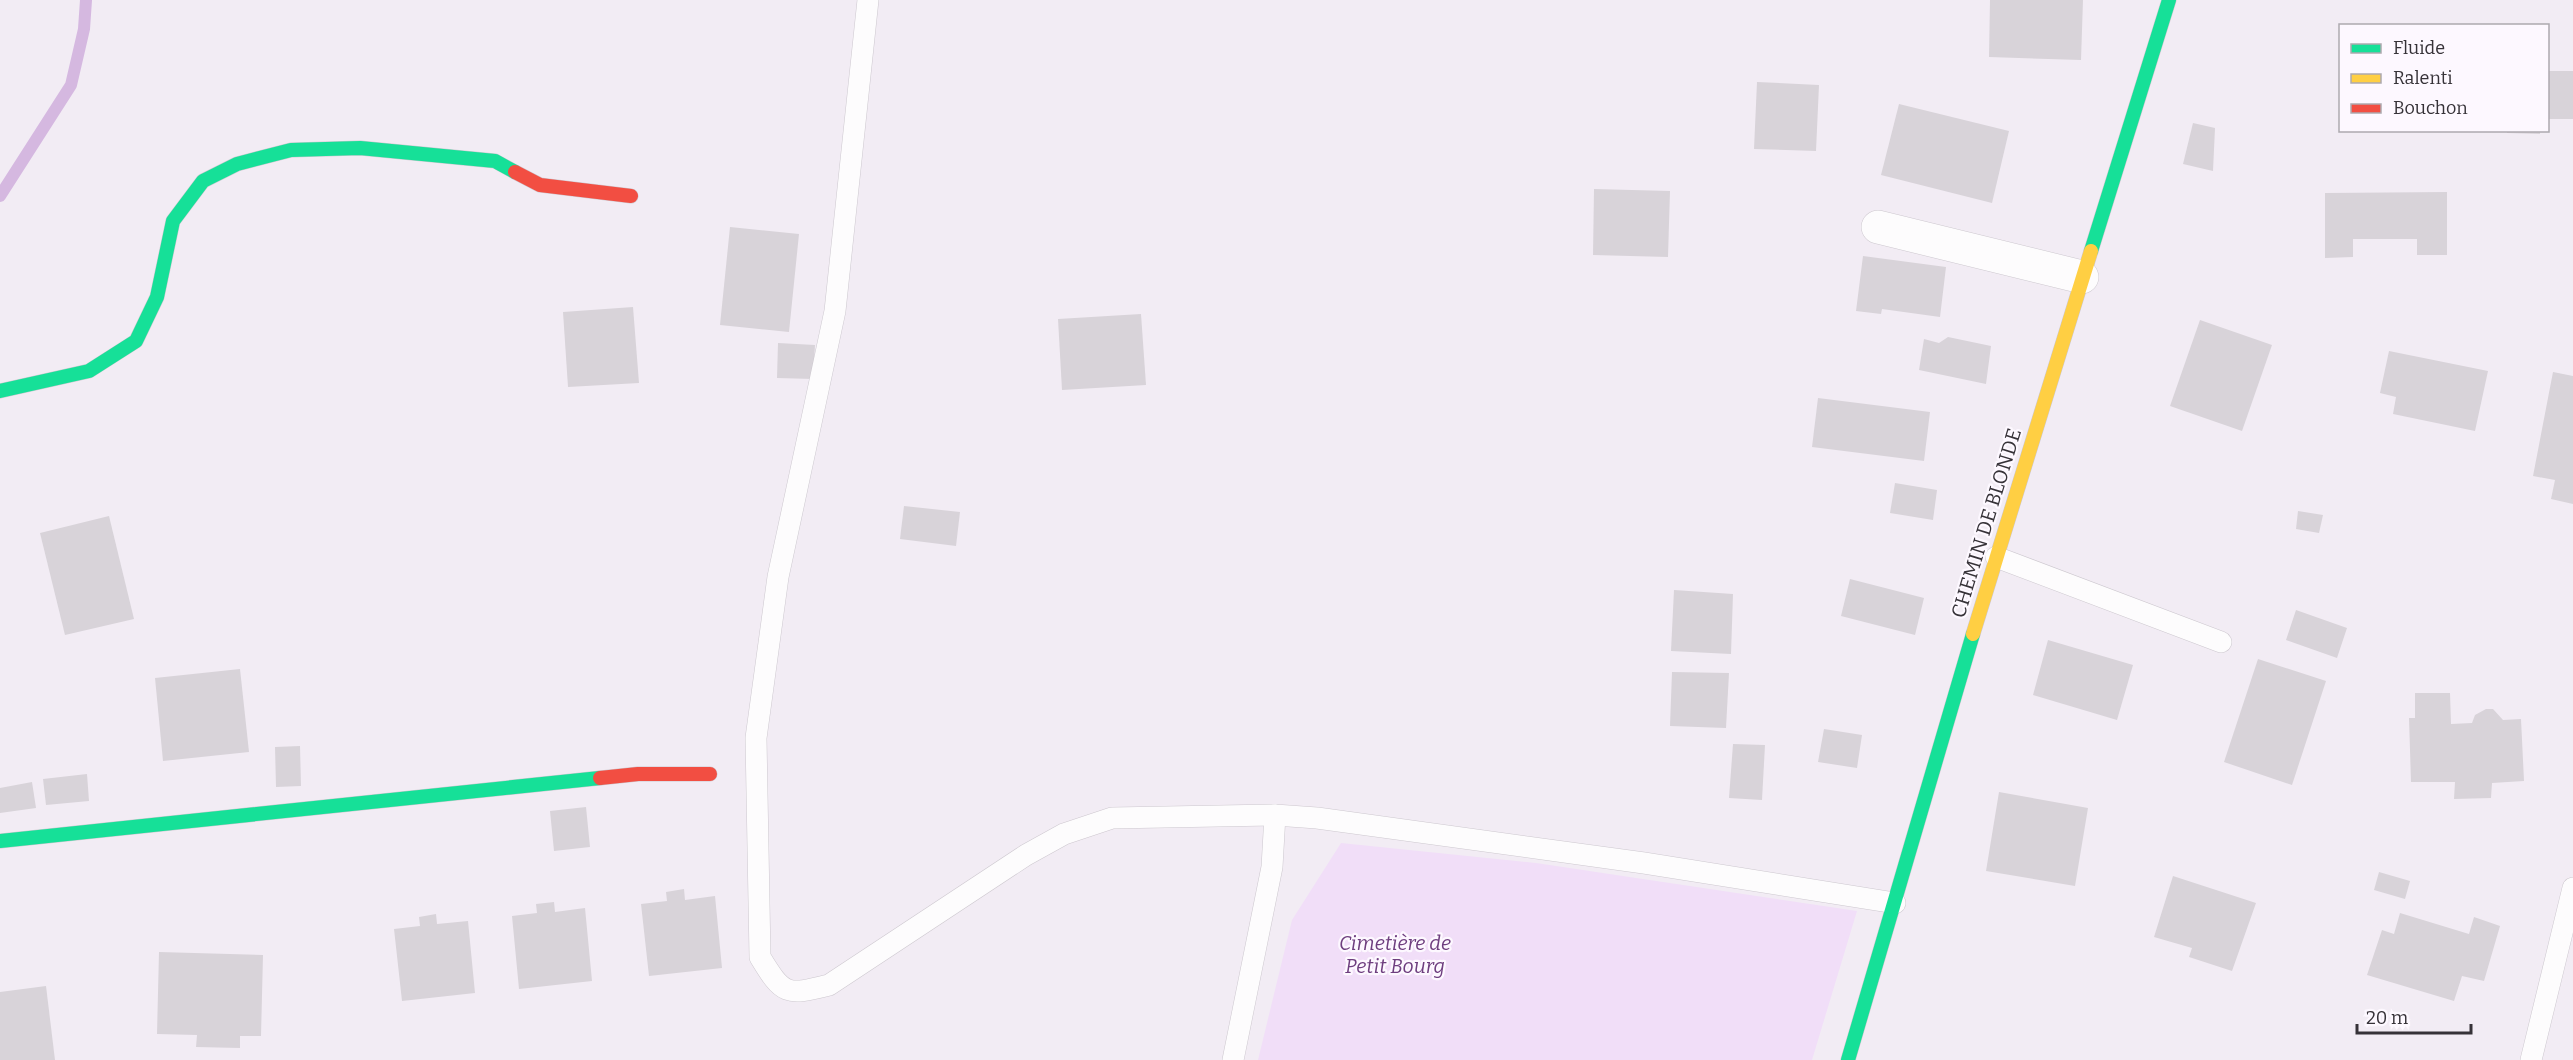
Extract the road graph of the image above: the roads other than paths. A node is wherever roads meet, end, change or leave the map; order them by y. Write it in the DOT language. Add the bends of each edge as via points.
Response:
graph roads {
  1 [pos="868,0"];
  2 [pos="2169,0"];
  3 [pos="631,196"];
  4 [pos="1878,227"];
  5 [pos="2082,277"];
  6 [pos="0,391"];
  7 [pos="1996,557"];
  8 [pos="2221,642"];
  9 [pos="710,774"];
  10 [pos="1275,815"];
  11 [pos="0,840"];
  12 [pos="2573,888"];
  13 [pos="1895,903"];
  14 [pos="1233,1060"];
  15 [pos="1848,1060"];
  16 [pos="2531,1060"];
  1 -- 10 [label="lane" via="835,311 778,577 756,738 760,957 777,984 797,993 829,985 1064,834 1112,818"];
  2 -- 5 [label="street, CHEMIN DE BLONDE"];
  3 -- 6 [label="street" via="540,185 495,161 360,148 291,150 237,164 203,181 173,220 158,297 136,341 89,371"];
  4 -- 5 [label="street"];
  5 -- 7 [label="street, CHEMIN DE BLONDE"];
  7 -- 8 [label="lane"];
  7 -- 13 [label="street, CHEMIN DE BLONDE"];
  9 -- 11 [label="street" via="638,774"];
  10 -- 13 [label="lane" via="1644,863"];
  10 -- 14 [label="lane" via="1272,867"];
  12 -- 16 [label="lane"];
  13 -- 15 [label="street, CHEMIN DE BLONDE"];
}
